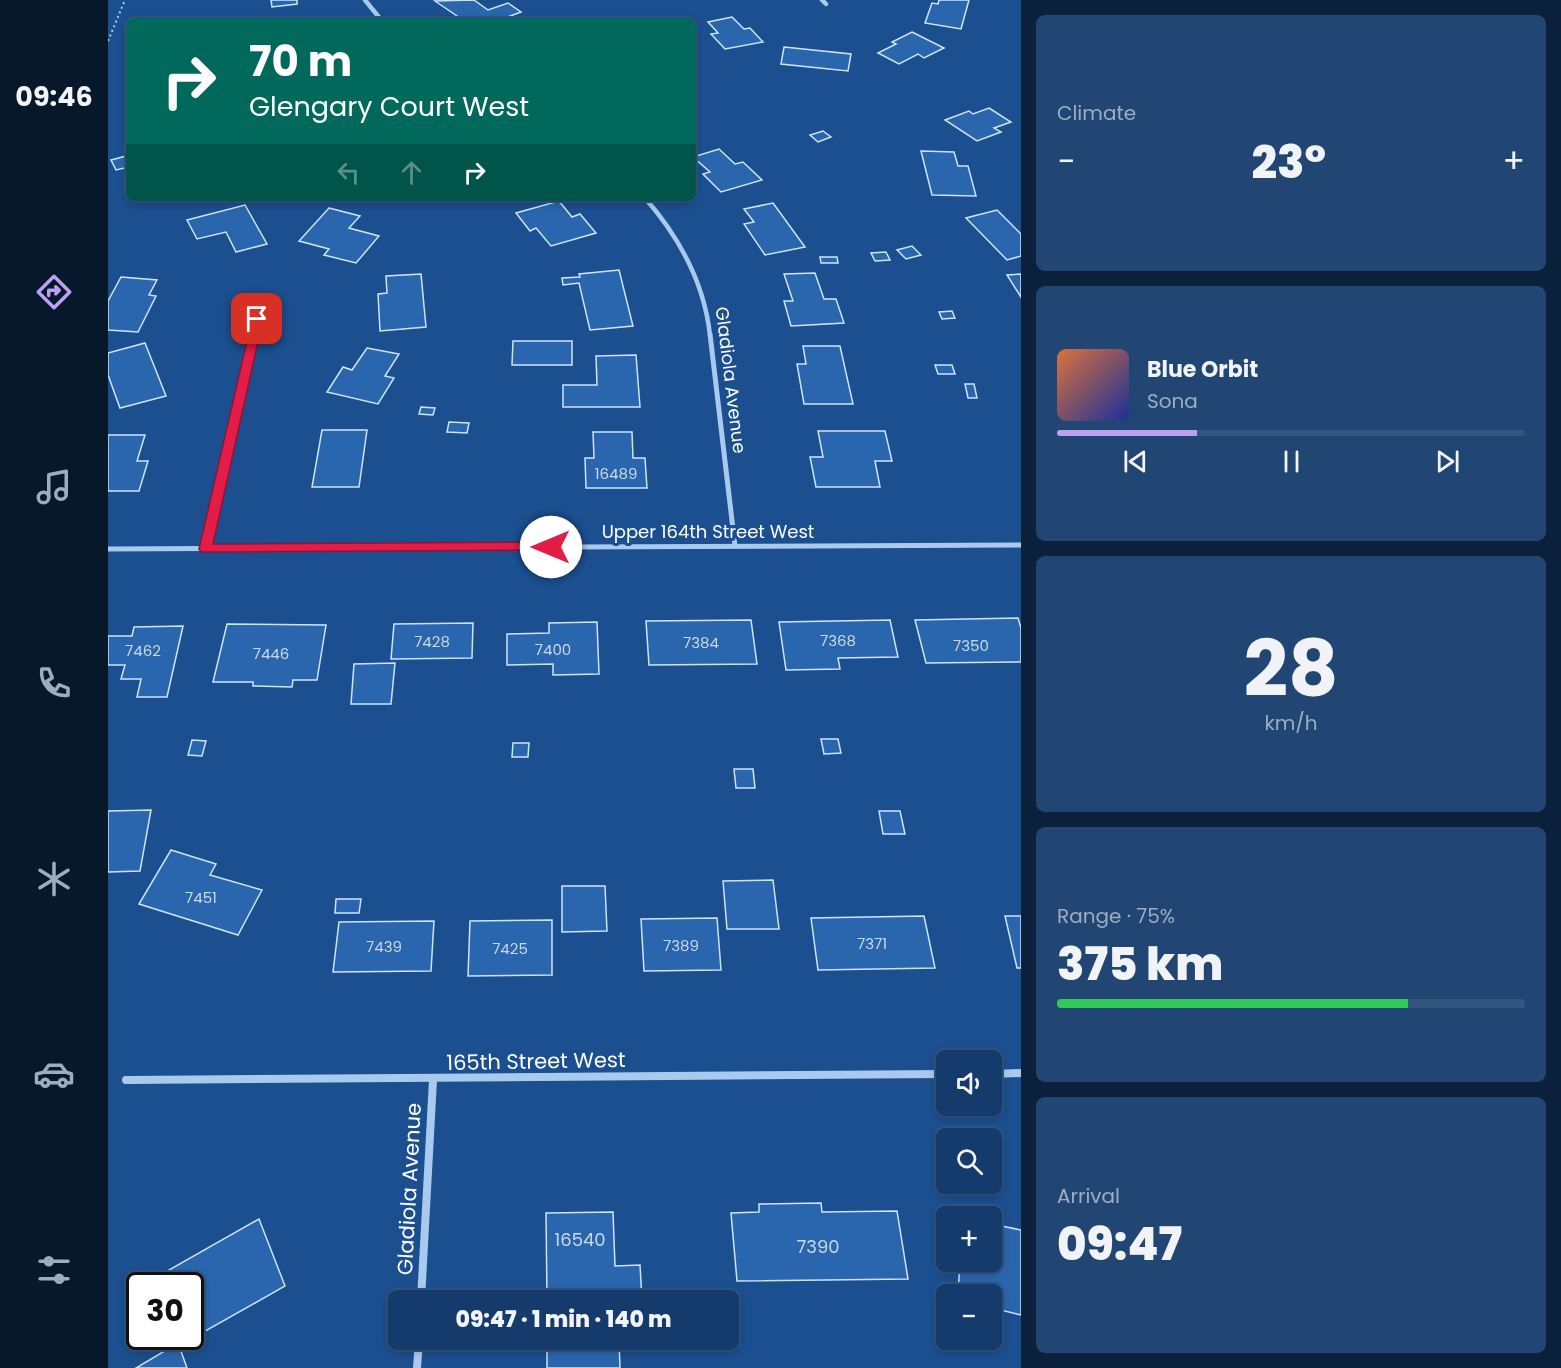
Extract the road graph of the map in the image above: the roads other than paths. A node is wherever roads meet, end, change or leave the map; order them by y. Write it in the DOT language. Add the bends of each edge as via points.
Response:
graph roads {
  1 [pos="365,0"];
  2 [pos="380,18"];
  3 [pos="648,201"];
  4 [pos="257,319"];
  5 [pos="1021,545"];
  6 [pos="735,546"];
  7 [pos="108,549"];
  8 [pos="206,549"];
  9 [pos="1021,1073"];
  10 [pos="936,1074"];
  11 [pos="1002,1074"];
  12 [pos="126,1080"];
  13 [pos="433,1080"];
  14 [pos="422,1290"];
  15 [pos="418,1350"];
  16 [pos="417,1368"];
  1 -- 2 [label="street"];
  3 -- 6 [label="street, Gladiola Avenue" via="686,254 708,309"];
  4 -- 8 [label="street"];
  5 -- 6 [label="street, Upper 164th Street West"];
  6 -- 8 [label="street, Upper 164th Street West"];
  7 -- 8 [label="street, Upper 164th Street West"];
  9 -- 11 [label="street"];
  10 -- 13 [label="street, 165th Street West"];
  12 -- 13 [label="street, 165th Street West"];
  13 -- 14 [label="street, Gladiola Avenue"];
  15 -- 16 [label="street"];
}
